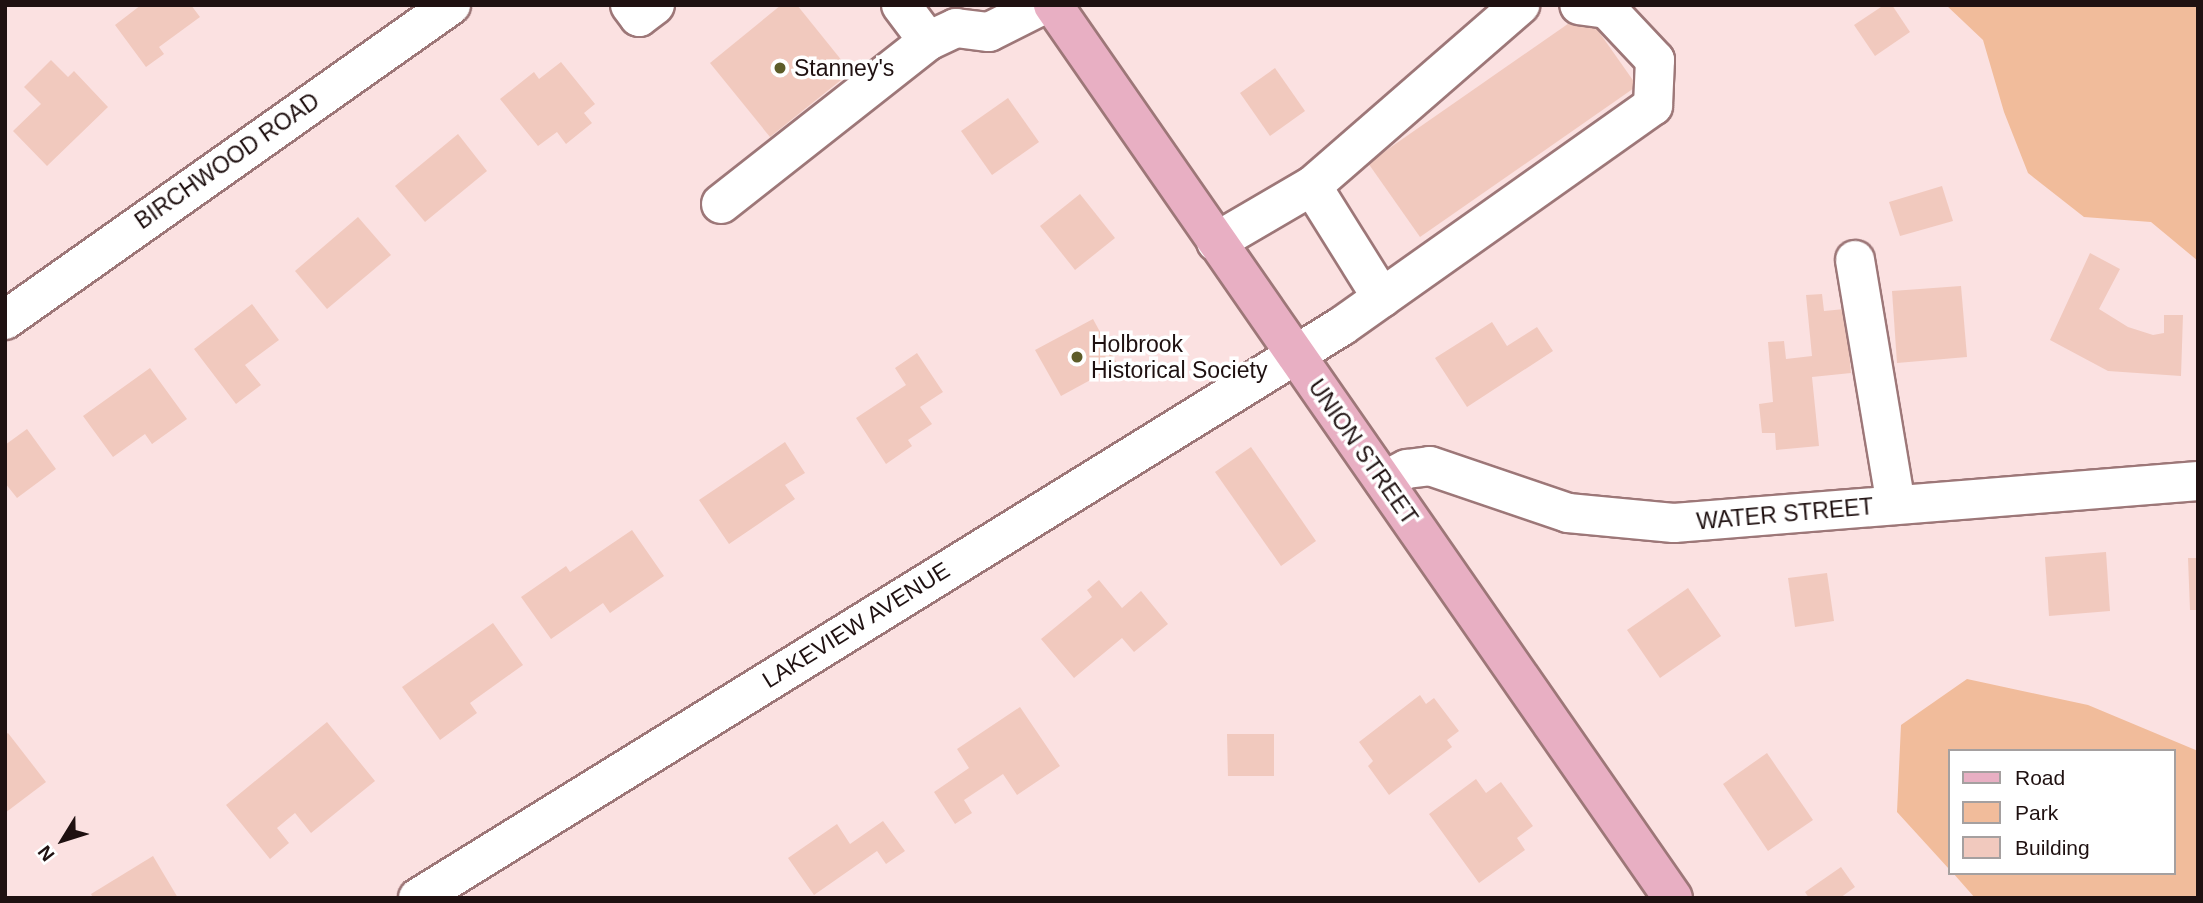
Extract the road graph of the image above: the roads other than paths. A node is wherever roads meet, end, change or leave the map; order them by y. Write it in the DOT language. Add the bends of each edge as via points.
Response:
graph roads {
  1 [pos="451,5"];
  2 [pos="630,5"];
  3 [pos="656,5"];
  4 [pos="901,5"];
  5 [pos="1043,5"];
  6 [pos="1053,5"];
  7 [pos="1520,5"];
  8 [pos="1579,5"];
  9 [pos="928,41"];
  10 [pos="1312,186"];
  11 [pos="721,204"];
  12 [pos="1216,242"];
  13 [pos="1855,260"];
  14 [pos="1382,298"];
  15 [pos="5,320"];
  16 [pos="1295,355"];
  17 [pos="1384,481"];
  18 [pos="2198,481"];
  19 [pos="1896,505"];
  20 [pos="418,898"];
  21 [pos="1673,898"];
  1 -- 15 [label="street, BIRCHWOOD ROAD"];
  2 -- 3 [label="street" via="639,17"];
  4 -- 9 [label="street"];
  5 -- 9 [label="street" via="989,32 956,28"];
  6 -- 12 [label="main road, UNION STREET"];
  7 -- 10 [label="street"];
  8 -- 14 [label="street, LAKEVIEW AVENUE" via="1607,9 1655,60 1653,106"];
  9 -- 11 [label="street"];
  10 -- 12 [label="street"];
  10 -- 14 [label="street"];
  12 -- 16 [label="main road, UNION STREET"];
  13 -- 19 [label="street"];
  14 -- 16 [label="street, LAKEVIEW AVENUE"];
  16 -- 17 [label="main road, UNION STREET"];
  16 -- 20 [label="street, LAKEVIEW AVENUE"];
  17 -- 19 [label="street, WATER STREET" via="1407,469 1430,466 1568,513 1639,522"];
  17 -- 21 [label="main road, UNION STREET"];
  18 -- 19 [label="street, WATER STREET"];
}
